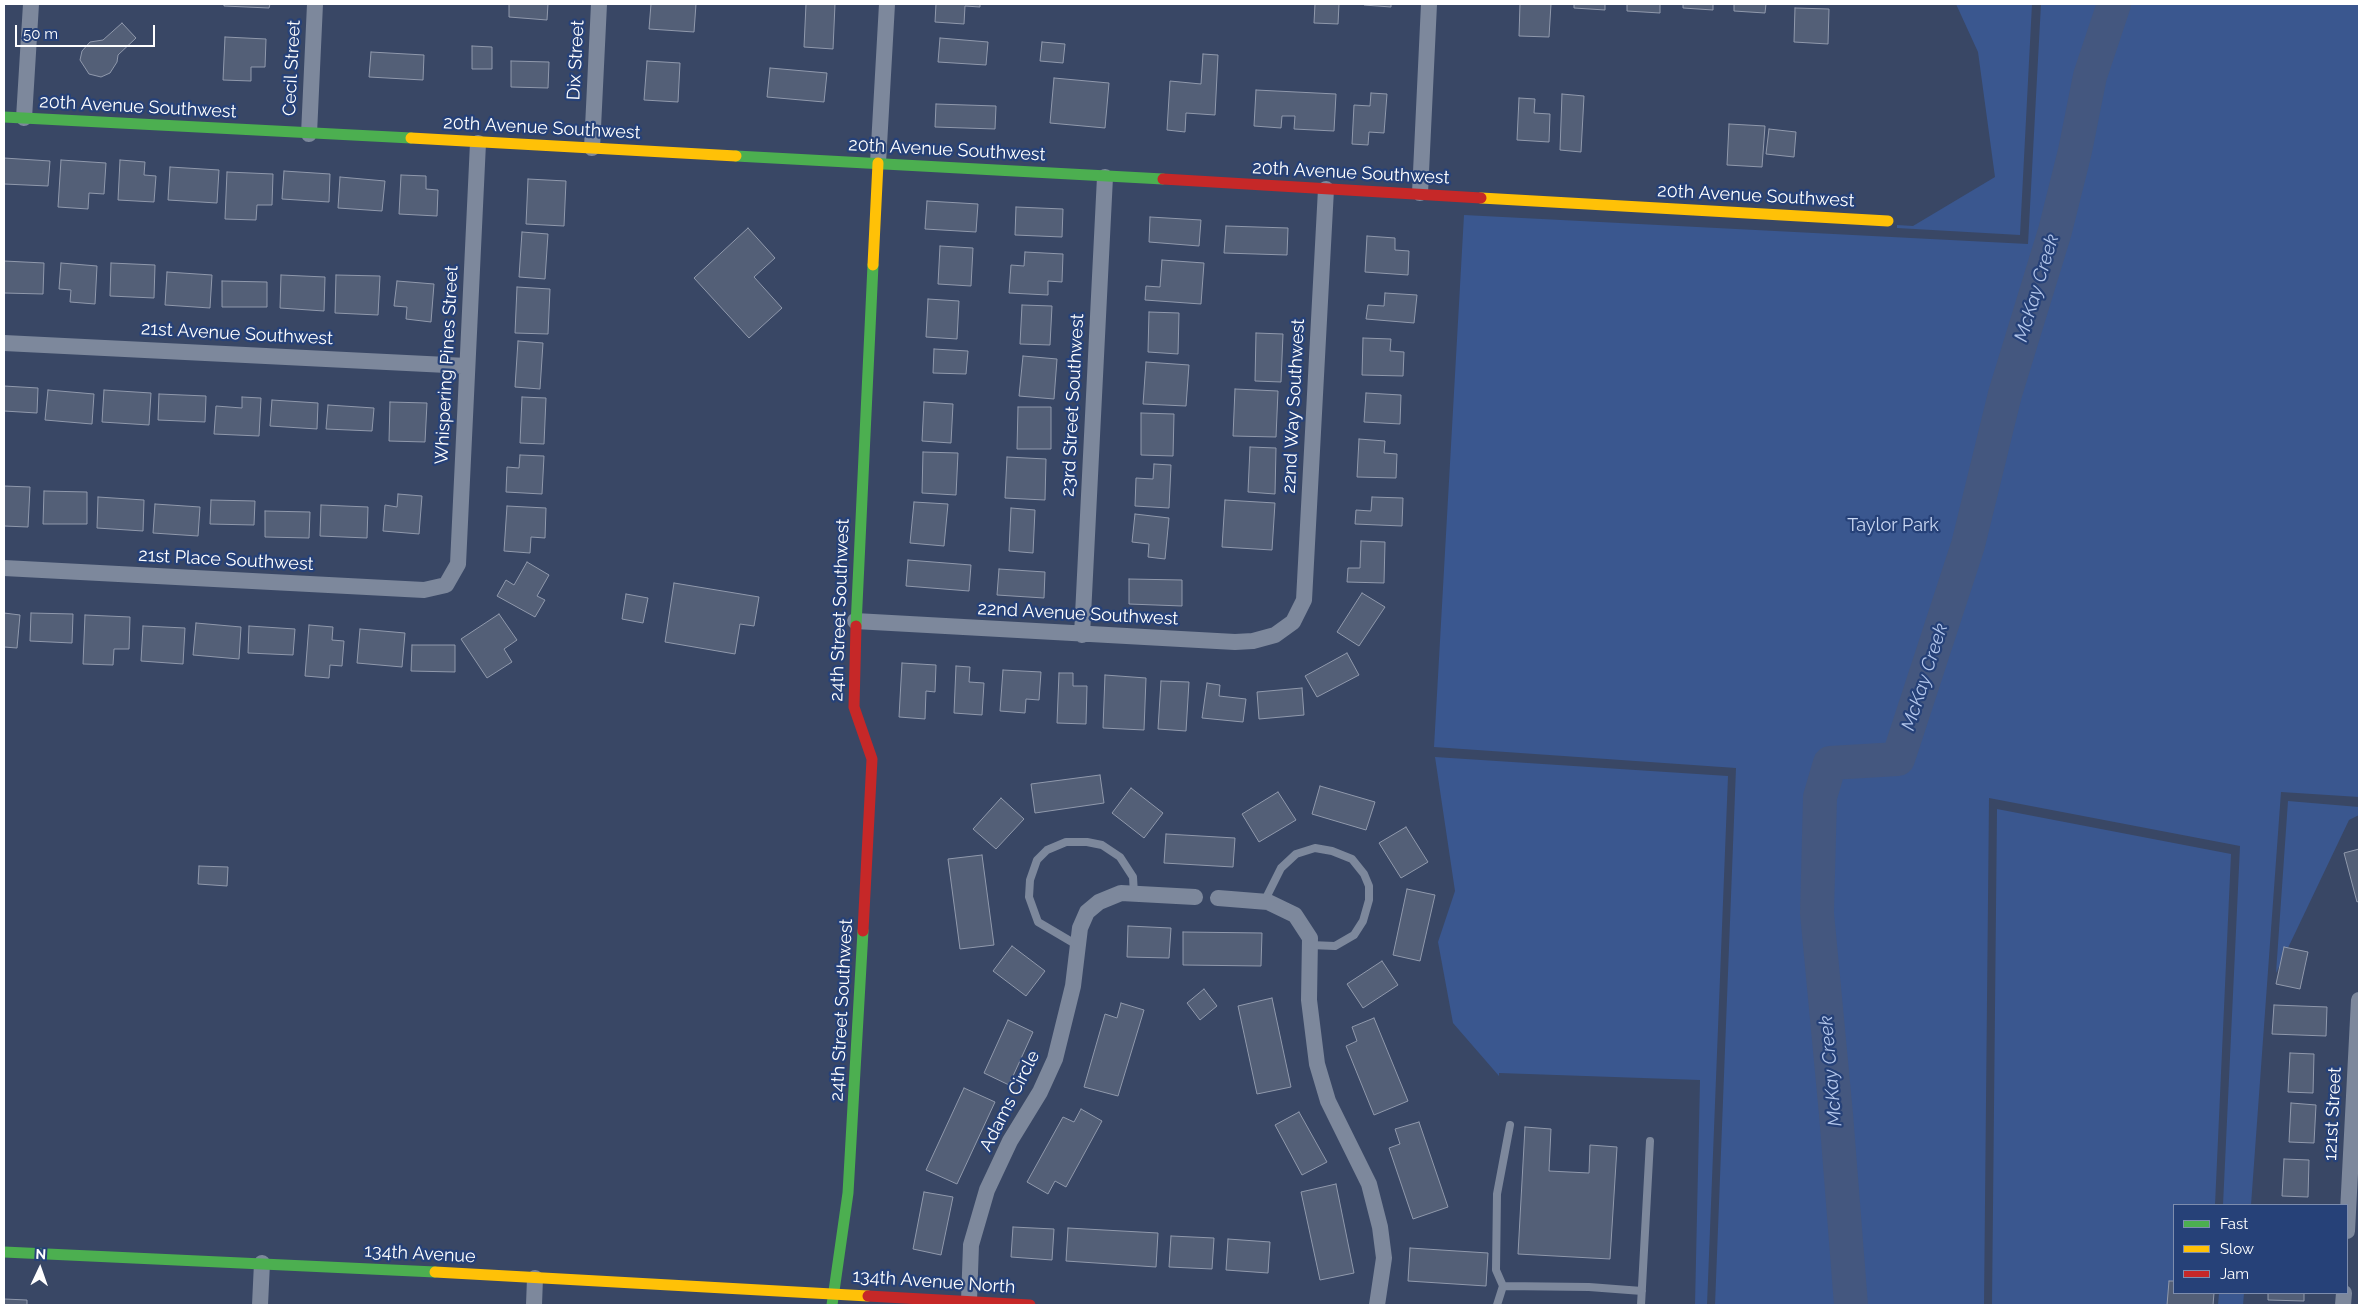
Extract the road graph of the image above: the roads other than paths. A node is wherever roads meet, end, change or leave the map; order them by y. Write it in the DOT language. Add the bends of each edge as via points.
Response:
graph roads {
  1 [pos="31,4"];
  2 [pos="315,4"];
  3 [pos="599,4"];
  4 [pos="887,4"];
  5 [pos="1429,4"];
  6 [pos="4,117"];
  7 [pos="24,118"];
  8 [pos="309,134"];
  9 [pos="478,143"];
  10 [pos="592,148"];
  11 [pos="878,163"];
  12 [pos="1105,177"];
  13 [pos="1326,189"];
  14 [pos="1420,193"];
  15 [pos="1888,221"];
  16 [pos="4,342"];
  17 [pos="467,366"];
  18 [pos="4,568"];
  19 [pos="446,585"];
  20 [pos="855,621"];
  21 [pos="1293,622"];
  22 [pos="1082,635"];
  23 [pos="1134,894"];
  24 [pos="1195,897"];
  25 [pos="1218,898"];
  26 [pos="1264,902"];
  27 [pos="1077,945"];
  28 [pos="1310,945"];
  29 [pos="2359,1000"];
  30 [pos="1510,1125"];
  31 [pos="1650,1141"];
  32 [pos="2355,1161"];
  33 [pos="2348,1222"];
  34 [pos="4,1252"];
  35 [pos="262,1263"];
  36 [pos="535,1278"];
  37 [pos="1503,1286"];
  38 [pos="1642,1291"];
  39 [pos="835,1293"];
  40 [pos="969,1300"];
  41 [pos="260,1305"];
  42 [pos="534,1305"];
  43 [pos="832,1305"];
  44 [pos="1030,1305"];
  45 [pos="1377,1305"];
  46 [pos="1497,1305"];
  47 [pos="1641,1305"];
  1 -- 7 [label="street"];
  2 -- 8 [label="street, Cecil Street"];
  3 -- 10 [label="street, Dix Street"];
  4 -- 11 [label="street"];
  5 -- 14 [label="street"];
  6 -- 7 [label="street, 20th Avenue Southwest"];
  7 -- 8 [label="street, 20th Avenue Southwest"];
  8 -- 9 [label="street, 20th Avenue Southwest"];
  9 -- 10 [label="street, 20th Avenue Southwest"];
  9 -- 17 [label="street, Whispering Pines Street"];
  10 -- 11 [label="street, 20th Avenue Southwest"];
  11 -- 12 [label="street, 20th Avenue Southwest"];
  11 -- 20 [label="street, 24th Street Southwest"];
  12 -- 13 [label="street, 20th Avenue Southwest"];
  12 -- 22 [label="street, 23rd Street Southwest"];
  13 -- 14 [label="street, 20th Avenue Southwest"];
  13 -- 21 [label="street, 22nd Way Southwest" via="1304,600"];
  14 -- 15 [label="street, 20th Avenue Southwest"];
  16 -- 17 [label="street, 21st Avenue Southwest"];
  17 -- 19 [label="street, Whispering Pines Street" via="458,564"];
  18 -- 19 [label="street, 21st Place Southwest" via="424,590"];
  20 -- 22 [label="street, 22nd Avenue Southwest"];
  20 -- 39 [label="street, 24th Street Southwest" via="854,707 872,759 872,784 849,1184"];
  21 -- 22 [label="street, 22nd Avenue Southwest" via="1275,635 1253,641"];
  23 -- 24 [label="street, Adams Circle"];
  23 -- 27 [label="street, Adams Circle" via="1121,893 1099,902 1087,912"];
  23 -- 27 [label="lane" via="1133,877 1120,857 1102,845 1066,842 1042,855 1030,880 1029,897 1038,922"];
  25 -- 26 [label="street"];
  26 -- 28 [label="street" via="1295,915 1310,938"];
  26 -- 28 [label="lane" via="1281,868 1296,854 1315,848 1352,859 1369,886 1364,921 1354,934 1335,946"];
  27 -- 40 [label="street, Adams Circle" via="1073,986 1055,1059 1040,1092 1010,1142 984,1199 971,1245"];
  28 -- 45 [label="street" via="1309,1000 1317,1064 1328,1101 1369,1184 1380,1227 1384,1258"];
  29 -- 32 [label="street, 121st Street"];
  30 -- 37 [label="lane" via="1497,1194 1496,1270"];
  31 -- 38 [label="lane"];
  32 -- 33 [label="street, 121st Street"];
  34 -- 35 [label="street, 134th Avenue"];
  35 -- 36 [label="street, 134th Avenue"];
  35 -- 41 [label="street"];
  36 -- 39 [label="street, 134th Avenue"];
  36 -- 42 [label="street"];
  37 -- 38 [label="lane"];
  37 -- 46 [label="lane"];
  38 -- 47 [label="lane"];
  39 -- 40 [label="street, 134th Avenue North"];
  39 -- 43 [label="street, 24th Street Southwest"];
  40 -- 44 [label="street, 134th Avenue North"];
}
